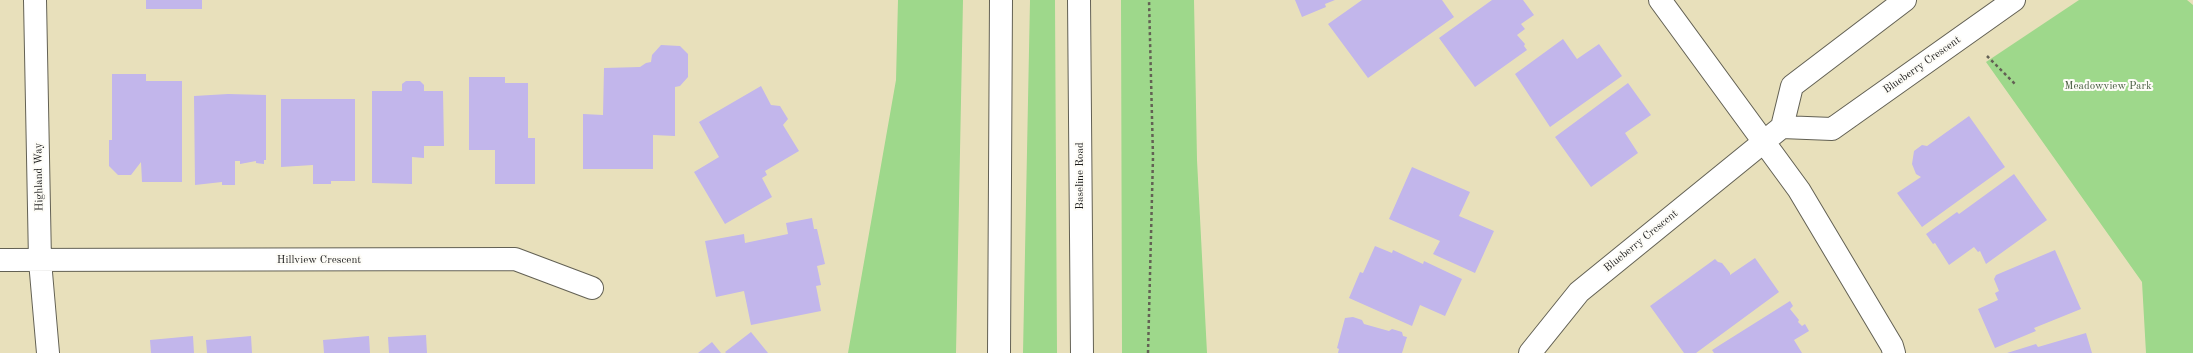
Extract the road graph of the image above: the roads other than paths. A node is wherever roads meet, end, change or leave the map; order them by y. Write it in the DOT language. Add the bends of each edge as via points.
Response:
graph roads {
  1 [pos="35,0"];
  2 [pos="1001,0"];
  3 [pos="1079,0"];
  4 [pos="1660,0"];
  5 [pos="1905,0"];
  6 [pos="2014,0"];
  7 [pos="1782,127"];
  8 [pos="1764,140"];
  9 [pos="0,260"];
  10 [pos="40,261"];
  11 [pos="592,288"];
  12 [pos="48,353"];
  13 [pos="999,353"];
  14 [pos="1082,353"];
  15 [pos="1530,353"];
  16 [pos="1894,353"];
  1 -- 10 [label="street, Highland Way"];
  2 -- 13 [label="street"];
  3 -- 14 [label="street, Baseline Road"];
  4 -- 8 [label="street"];
  5 -- 7 [label="street" via="1792,86"];
  6 -- 7 [label="street, Blueberry Crescent" via="1832,129"];
  7 -- 8 [label="street, Blueberry Crescent"];
  8 -- 15 [label="street, Blueberry Crescent" via="1579,292"];
  8 -- 16 [label="street" via="1799,190"];
  9 -- 10 [label="street, Hillview Crescent"];
  10 -- 11 [label="street, Hillview Crescent" via="515,259"];
  10 -- 12 [label="street, Highland Way"];
}
